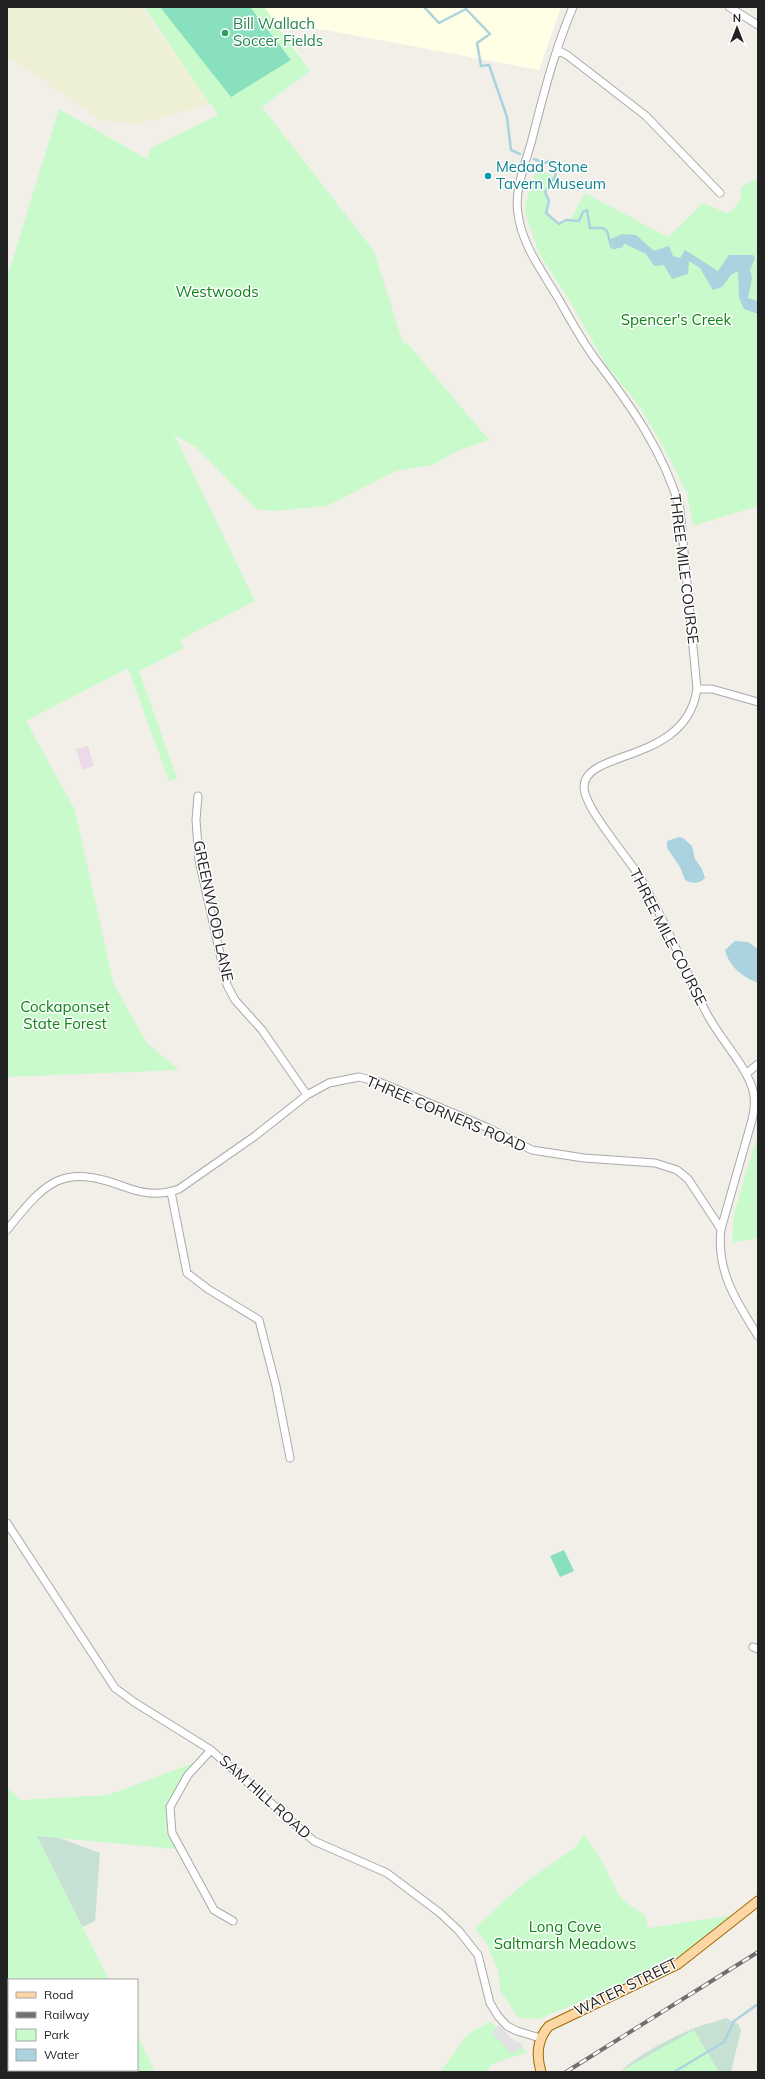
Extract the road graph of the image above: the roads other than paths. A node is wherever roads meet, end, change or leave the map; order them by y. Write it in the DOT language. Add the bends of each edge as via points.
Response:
graph roads {
  1 [pos="574,7"];
  2 [pos="729,7"];
  3 [pos="758,25"];
  4 [pos="557,50"];
  5 [pos="720,193"];
  6 [pos="697,689"];
  7 [pos="758,702"];
  8 [pos="198,796"];
  9 [pos="758,1064"];
  10 [pos="746,1074"];
  11 [pos="307,1095"];
  12 [pos="171,1192"];
  13 [pos="721,1229"];
  14 [pos="7,1230"];
  15 [pos="758,1336"];
  16 [pos="290,1458"];
  17 [pos="7,1523"];
  18 [pos="211,1750"];
  19 [pos="758,1901"];
  20 [pos="233,1921"];
  21 [pos="540,2038"];
  22 [pos="541,2072"];
  1 -- 4 [label="street, THREE MILE COURSE"];
  2 -- 3 [label="street"];
  4 -- 5 [label="street" via="646,116"];
  4 -- 6 [label="street, THREE MILE COURSE" via="521,181 518,212 521,229 531,254 580,337 631,406 673,484 680,516"];
  6 -- 7 [label="street" via="712,689"];
  6 -- 10 [label="street, THREE MILE COURSE" via="692,710 672,734 646,750 591,770 585,778 584,790 593,811 644,885 706,1012"];
  8 -- 11 [label="street, GREENWOOD LANE" via="196,820 199,860 227,985 235,1000 262,1030"];
  9 -- 10 [label="street"];
  10 -- 13 [label="street, THREE MILE COURSE" via="754,1095 754,1110"];
  11 -- 12 [label="street, THREE CORNERS ROAD" via="256,1136"];
  11 -- 13 [label="street, THREE CORNERS ROAD" via="329,1083 343,1079 369,1078 486,1127 532,1150 670,1166 688,1179"];
  12 -- 14 [label="street, THREE CORNERS ROAD" via="140,1193 101,1178 70,1176 39,1193"];
  12 -- 16 [label="street" via="187,1273 259,1320 276,1386"];
  13 -- 15 [label="street, THREE MILE COURSE" via="721,1254 725,1278 735,1301"];
  17 -- 18 [label="street, SAM HILL ROAD" via="115,1688"];
  18 -- 20 [label="street" via="188,1775 170,1806 172,1833 214,1910"];
  18 -- 21 [label="street, SAM HILL ROAD" via="314,1841 387,1873 450,1922 478,1955 490,2003 498,2016 507,2026"];
  19 -- 21 [label="main road, WATER STREET" via="678,1964 556,2021"];
  21 -- 22 [label="main road" via="538,2055"];
}
